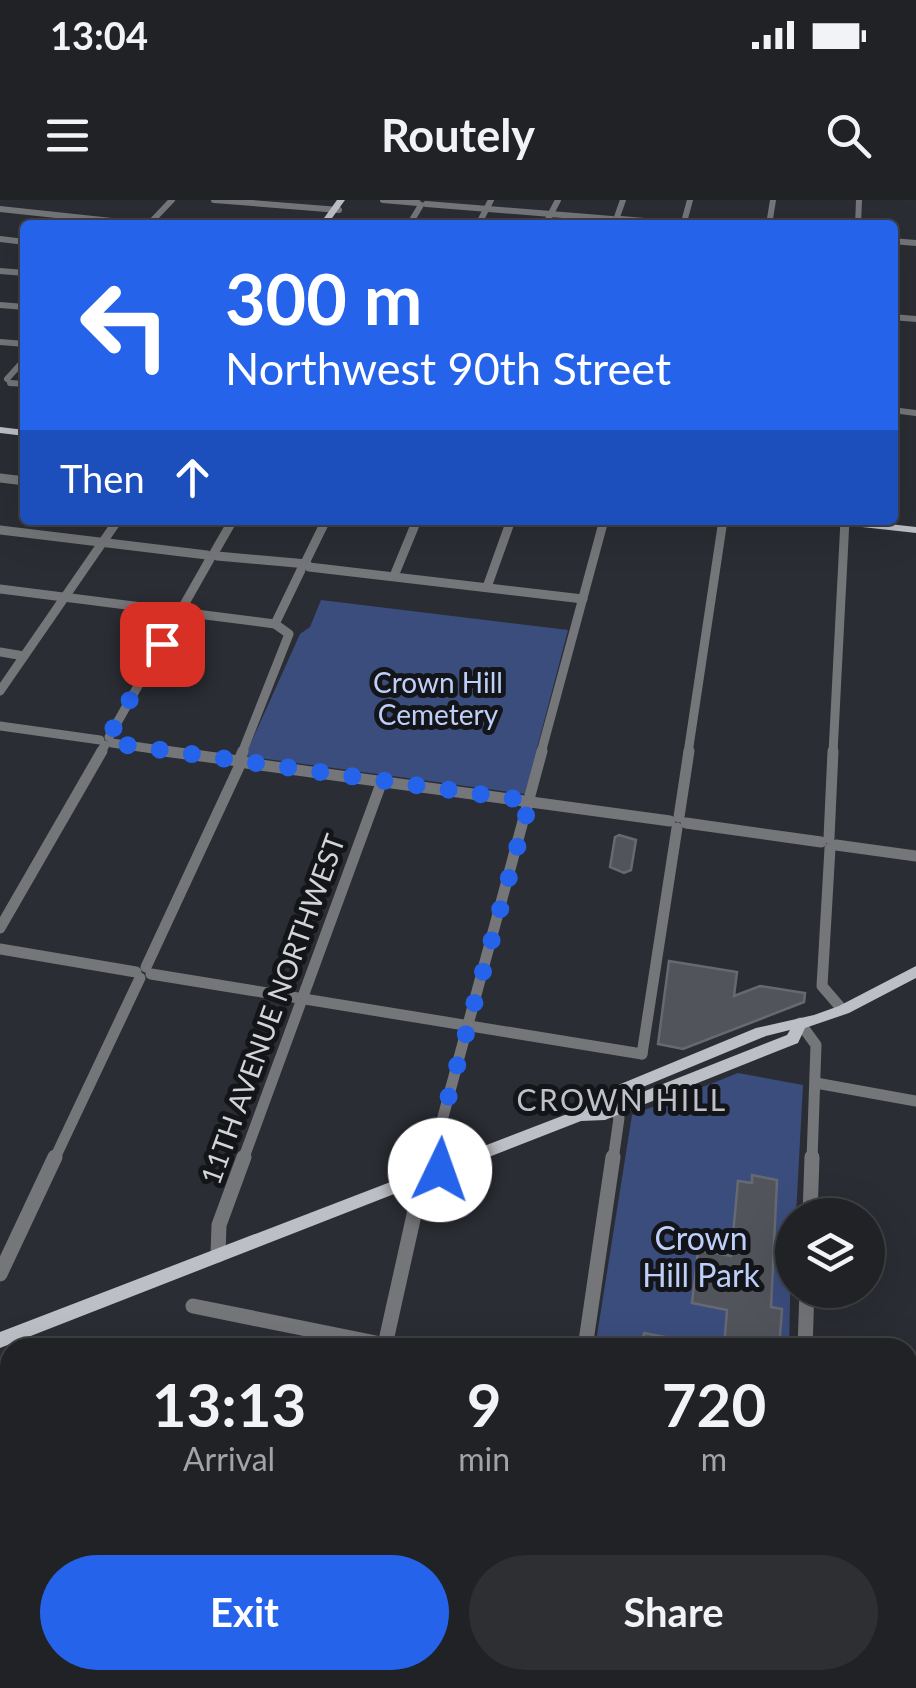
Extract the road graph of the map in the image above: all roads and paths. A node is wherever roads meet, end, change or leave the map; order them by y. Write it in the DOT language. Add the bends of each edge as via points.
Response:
graph roads {
  1 [pos="172,200"];
  2 [pos="214,200"];
  3 [pos="343,200"];
  4 [pos="382,200"];
  5 [pos="491,200"];
  6 [pos="558,200"];
  7 [pos="623,200"];
  8 [pos="422,203"];
  9 [pos="487,208"];
  10 [pos="0,210"];
  11 [pos="336,210"];
  12 [pos="551,214"];
  13 [pos="115,220"];
  14 [pos="153,220"];
  15 [pos="329,220"];
  16 [pos="481,220"];
  17 [pos="548,220"];
  18 [pos="616,220"];
  19 [pos="20,364"];
  20 [pos="3,383"];
  21 [pos="115,525"];
  22 [pos="229,525"];
  23 [pos="324,525"];
  24 [pos="415,525"];
  25 [pos="509,525"];
  26 [pos="603,525"];
  27 [pos="722,525"];
  28 [pos="845,525"];
  29 [pos="877,525"];
  30 [pos="0,530"];
  31 [pos="916,530"];
  32 [pos="103,542"];
  33 [pos="212,556"];
  34 [pos="303,567"];
  35 [pos="394,576"];
  36 [pos="487,587"];
  37 [pos="0,589"];
  38 [pos="65,598"];
  39 [pos="583,600"];
  40 [pos="180,612"];
  41 [pos="275,624"];
  42 [pos="0,652"];
  43 [pos="24,656"];
  44 [pos="0,691"];
  45 [pos="0,726"];
  46 [pos="106,741"];
  47 [pos="239,763"];
  48 [pos="382,781"];
  49 [pos="530,801"];
  50 [pos="678,822"];
  51 [pos="829,843"];
  52 [pos="916,856"];
  53 [pos="0,928"];
  54 [pos="0,949"];
  55 [pos="916,971"];
  56 [pos="143,973"];
  57 [pos="303,1000"];
  58 [pos="841,1008"];
  59 [pos="800,1024"];
  60 [pos="466,1028"];
  61 [pos="642,1054"];
  62 [pos="655,1076"];
  63 [pos="816,1083"];
  64 [pos="916,1101"];
  65 [pos="615,1110"];
  66 [pos="580,1115"];
  67 [pos="440,1170"];
  68 [pos="412,1180"];
  69 [pos="811,1198"];
  70 [pos="218,1255"];
  71 [pos="0,1274"];
  72 [pos="193,1306"];
  73 [pos="806,1308"];
  74 [pos="5,1338"];
  75 [pos="352,1338"];
  76 [pos="388,1338"];
  77 [pos="586,1338"];
  78 [pos="805,1338"];
  1 -- 14 [label="street"];
  2 -- 11 [label="street"];
  3 -- 11 [label="main road"];
  4 -- 8 [label="street"];
  5 -- 9 [label="street"];
  6 -- 12 [label="street"];
  7 -- 18 [label="street"];
  8 -- 9 [label="street"];
  9 -- 12 [label="street"];
  9 -- 16 [label="street"];
  10 -- 13 [label="street"];
  11 -- 15 [label="main road"];
  12 -- 17 [label="street"];
  12 -- 18 [label="street"];
  19 -- 20 [label="street"];
  21 -- 32 [label="street"];
  22 -- 33 [label="street"];
  23 -- 34 [label="street"];
  24 -- 35 [label="street"];
  25 -- 36 [label="street"];
  26 -- 39 [label="street"];
  27 -- 50 [label="street"];
  28 -- 51 [label="street"];
  29 -- 31 [label="main road"];
  30 -- 32 [label="street"];
  32 -- 33 [label="street"];
  32 -- 38 [label="street"];
  33 -- 34 [label="street"];
  33 -- 40 [label="street"];
  34 -- 35 [label="street"];
  34 -- 41 [label="street"];
  35 -- 36 [label="street"];
  36 -- 39 [label="street"];
  37 -- 38 [label="street"];
  38 -- 40 [label="street"];
  38 -- 43 [label="street"];
  39 -- 49 [label="street"];
  40 -- 41 [label="street"];
  40 -- 46 [label="street"];
  41 -- 47 [label="street" via="289,634"];
  42 -- 43 [label="street"];
  43 -- 44 [label="street"];
  45 -- 46 [label="street"];
  46 -- 47 [label="street"];
  46 -- 53 [label="street"];
  47 -- 48 [label="street"];
  47 -- 56 [label="street"];
  48 -- 49 [label="street"];
  48 -- 57 [label="street, 11TH AVENUE NORTHWEST"];
  49 -- 50 [label="street"];
  49 -- 60 [label="street"];
  50 -- 51 [label="street"];
  50 -- 61 [label="street"];
  51 -- 52 [label="street"];
  51 -- 58 [label="street" via="822,986"];
  54 -- 56 [label="street"];
  55 -- 58 [label="main road"];
  56 -- 57 [label="street"];
  56 -- 71 [label="street"];
  57 -- 60 [label="street"];
  57 -- 70 [label="street, 11TH AVENUE NORTHWEST" via="219,1225"];
  58 -- 59 [label="main road"];
  59 -- 62 [label="main road" via="786,1022"];
  59 -- 63 [label="street" via="816,1045"];
  59 -- 65 [label="main road" via="794,1039"];
  60 -- 61 [label="street"];
  60 -- 67 [label="street" via="440,1128"];
  61 -- 62 [label="street"];
  62 -- 66 [label="main road" via="592,1102"];
  63 -- 64 [label="street"];
  63 -- 69 [label="street"];
  65 -- 66 [label="main road"];
  65 -- 77 [label="street"];
  66 -- 67 [label="main road"];
  67 -- 68 [label="main road"];
  68 -- 70 [label="main road"];
  68 -- 76 [label="street" via="416,1206"];
  70 -- 74 [label="main road"];
  72 -- 75 [label="street"];
  73 -- 78 [label="street"];
}
